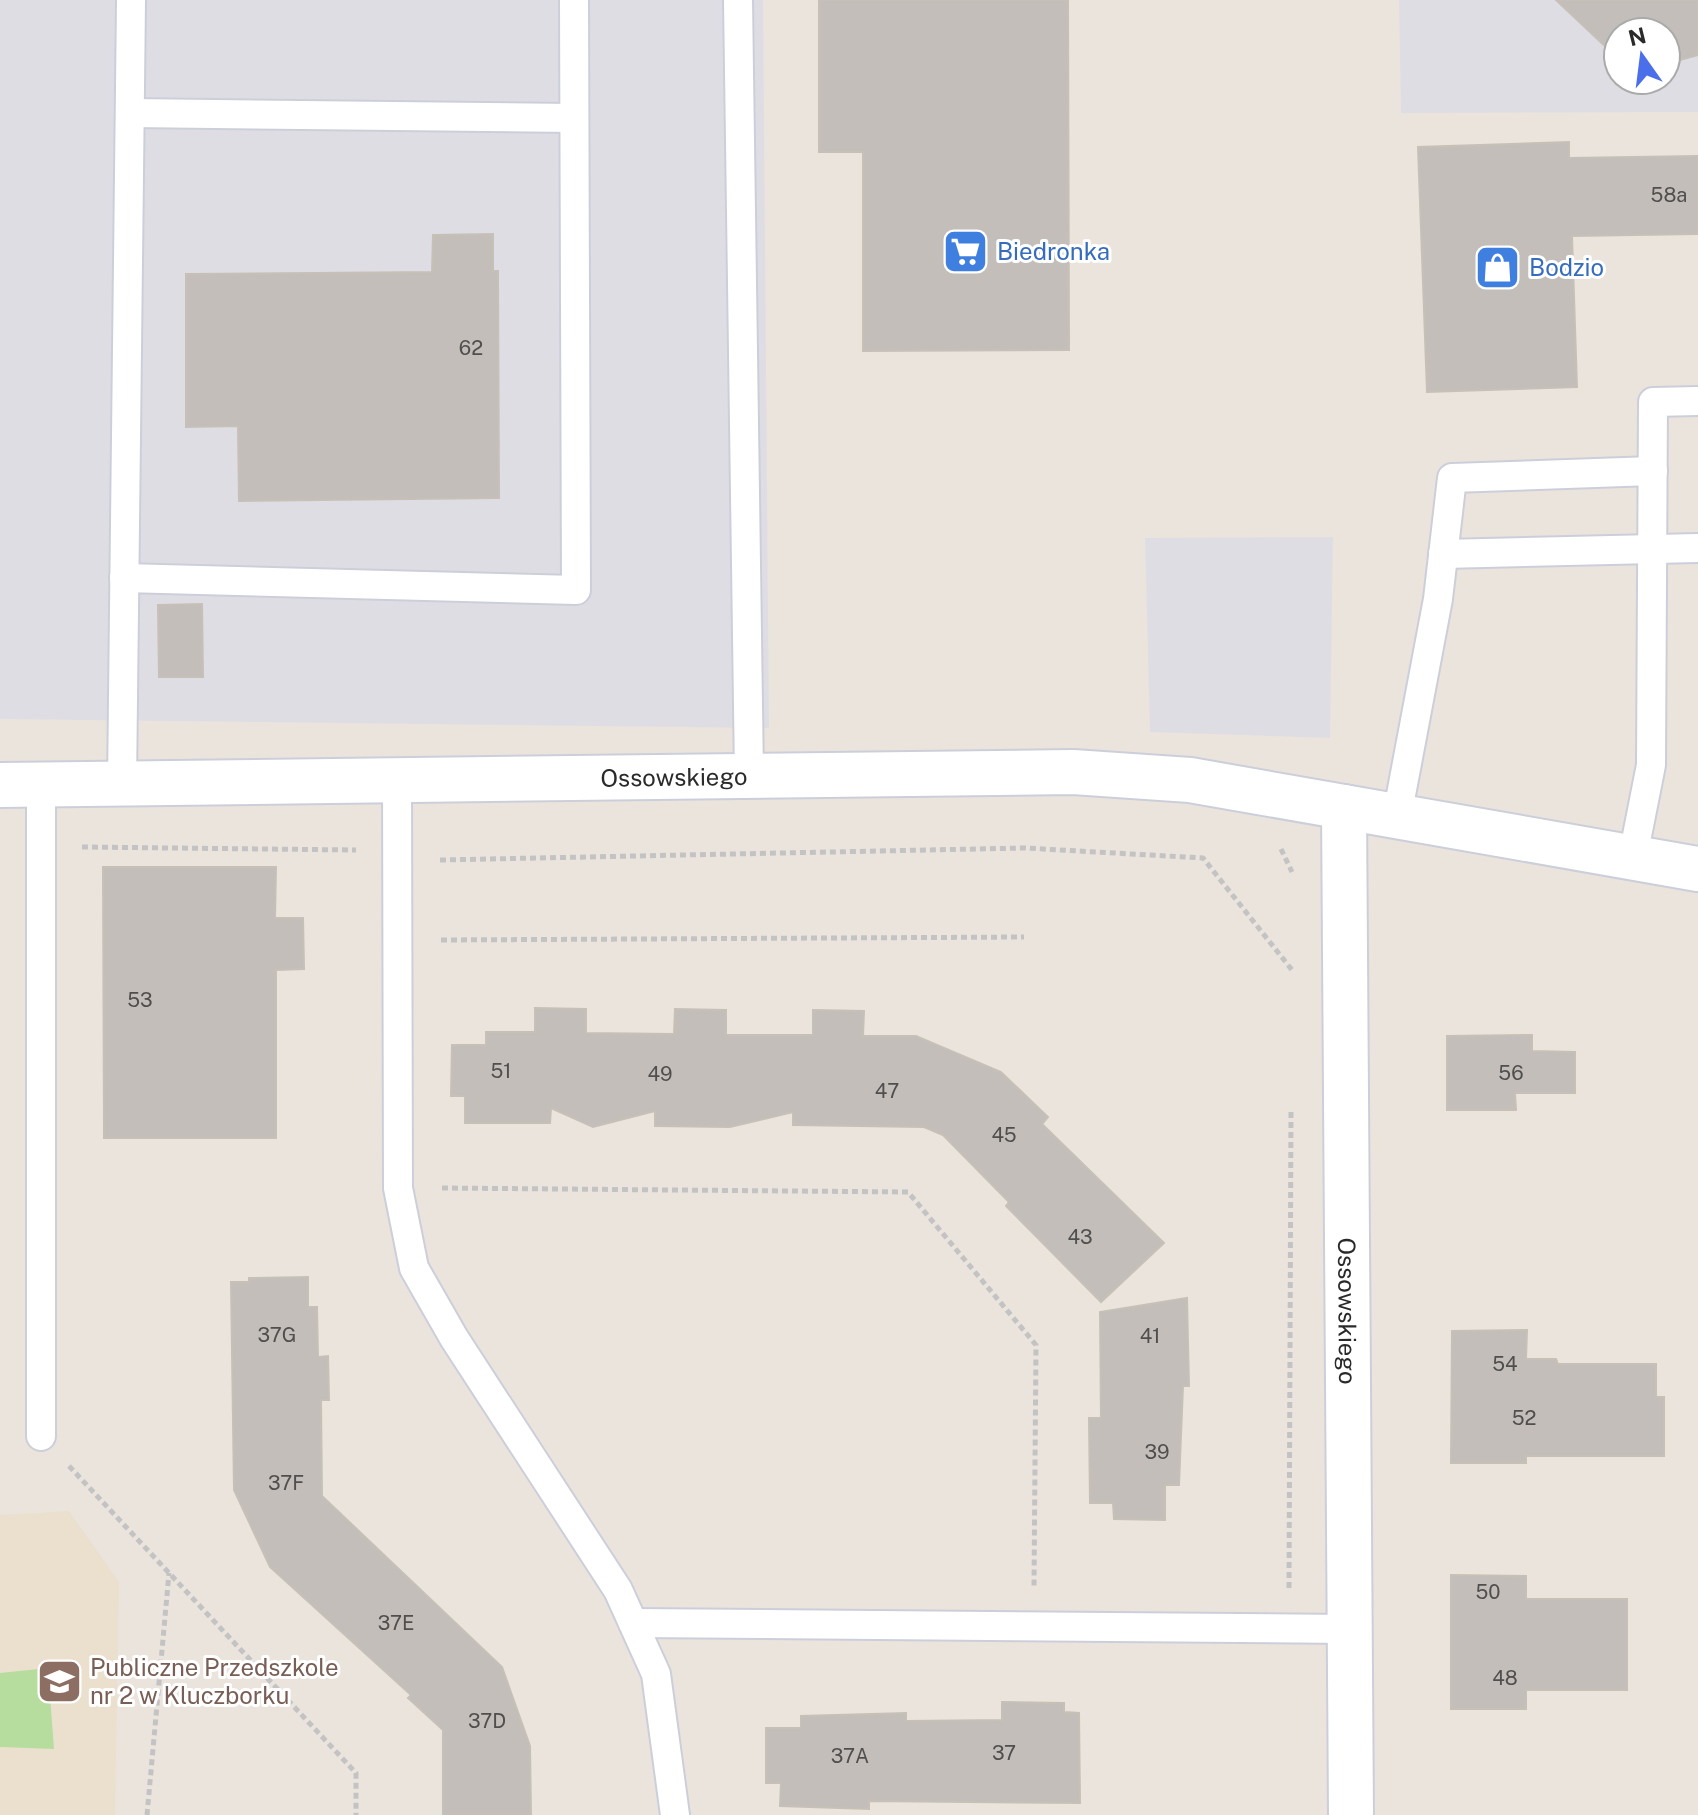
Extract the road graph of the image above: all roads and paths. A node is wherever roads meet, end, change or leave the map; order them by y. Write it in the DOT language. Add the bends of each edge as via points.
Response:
graph roads {
  1 [pos="131,0"];
  2 [pos="574,0"];
  3 [pos="738,0"];
  4 [pos="130,113"];
  5 [pos="574,118"];
  6 [pos="1698,401"];
  7 [pos="1653,471"];
  8 [pos="1652,548"];
  9 [pos="1698,548"];
  10 [pos="1443,554"];
  11 [pos="124,578"];
  12 [pos="749,776"];
  13 [pos="397,780"];
  14 [pos="122,785"];
  15 [pos="20,786"];
  16 [pos="1344,807"];
  17 [pos="1397,816"];
  18 [pos="1279,845"];
  19 [pos="1633,856"];
  20 [pos="397,861"];
  21 [pos="41,863"];
  22 [pos="1698,869"];
  23 [pos="1293,874"];
  24 [pos="1024,937"];
  25 [pos="397,941"];
  26 [pos="1292,957"];
  27 [pos="1292,970"];
  28 [pos="1292,986"];
  29 [pos="1291,1109"];
  30 [pos="398,1188"];
  31 [pos="41,1436"];
  32 [pos="169,1573"];
  33 [pos="633,1623"];
  34 [pos="1034,1627"];
  35 [pos="1289,1629"];
  36 [pos="1349,1629"];
  37 [pos="147,1815"];
  38 [pos="356,1815"];
  39 [pos="675,1815"];
  40 [pos="1351,1815"];
  1 -- 4 [label="lane"];
  2 -- 5 [label="lane"];
  3 -- 12 [label="lane"];
  4 -- 5 [label="lane"];
  4 -- 11 [label="lane"];
  5 -- 11 [label="lane" via="576,590"];
  6 -- 7 [label="lane" via="1653,402"];
  7 -- 8 [label="lane"];
  7 -- 10 [label="lane" via="1452,478"];
  8 -- 9 [label="lane"];
  8 -- 10 [label="lane"];
  8 -- 19 [label="lane" via="1651,765"];
  10 -- 17 [label="lane"];
  11 -- 14 [label="lane"];
  12 -- 13 [label="street, Ossowskiego"];
  12 -- 16 [label="street, Ossowskiego" via="1073,772 1190,780"];
  13 -- 14 [label="street, Ossowskiego"];
  13 -- 20 [label="lane"];
  14 -- 15 [label="street, Ossowskiego"];
  15 -- 21 [label="lane"];
  16 -- 17 [label="street, Ossowskiego"];
  16 -- 36 [label="street, Ossowskiego"];
  17 -- 19 [label="street, Ossowskiego"];
  18 -- 23 [label="path"];
  19 -- 22 [label="street, Ossowskiego"];
  20 -- 21 [label="path" via="367,850 70,847"];
  20 -- 25 [label="lane"];
  20 -- 27 [label="path" via="1025,848 1203,858"];
  21 -- 31 [label="lane"];
  24 -- 25 [label="path"];
  25 -- 30 [label="lane"];
  26 -- 27 [label="path"];
  27 -- 28 [label="path"];
  29 -- 35 [label="path"];
  30 -- 33 [label="lane" via="414,1268 618,1590"];
  30 -- 34 [label="path" via="908,1192 1036,1345"];
  31 -- 32 [label="path"];
  32 -- 37 [label="path"];
  32 -- 38 [label="path" via="356,1773"];
  33 -- 34 [label="lane"];
  33 -- 39 [label="lane" via="656,1674"];
  34 -- 35 [label="lane"];
  35 -- 36 [label="lane"];
  36 -- 40 [label="street, Ossowskiego"];
}
